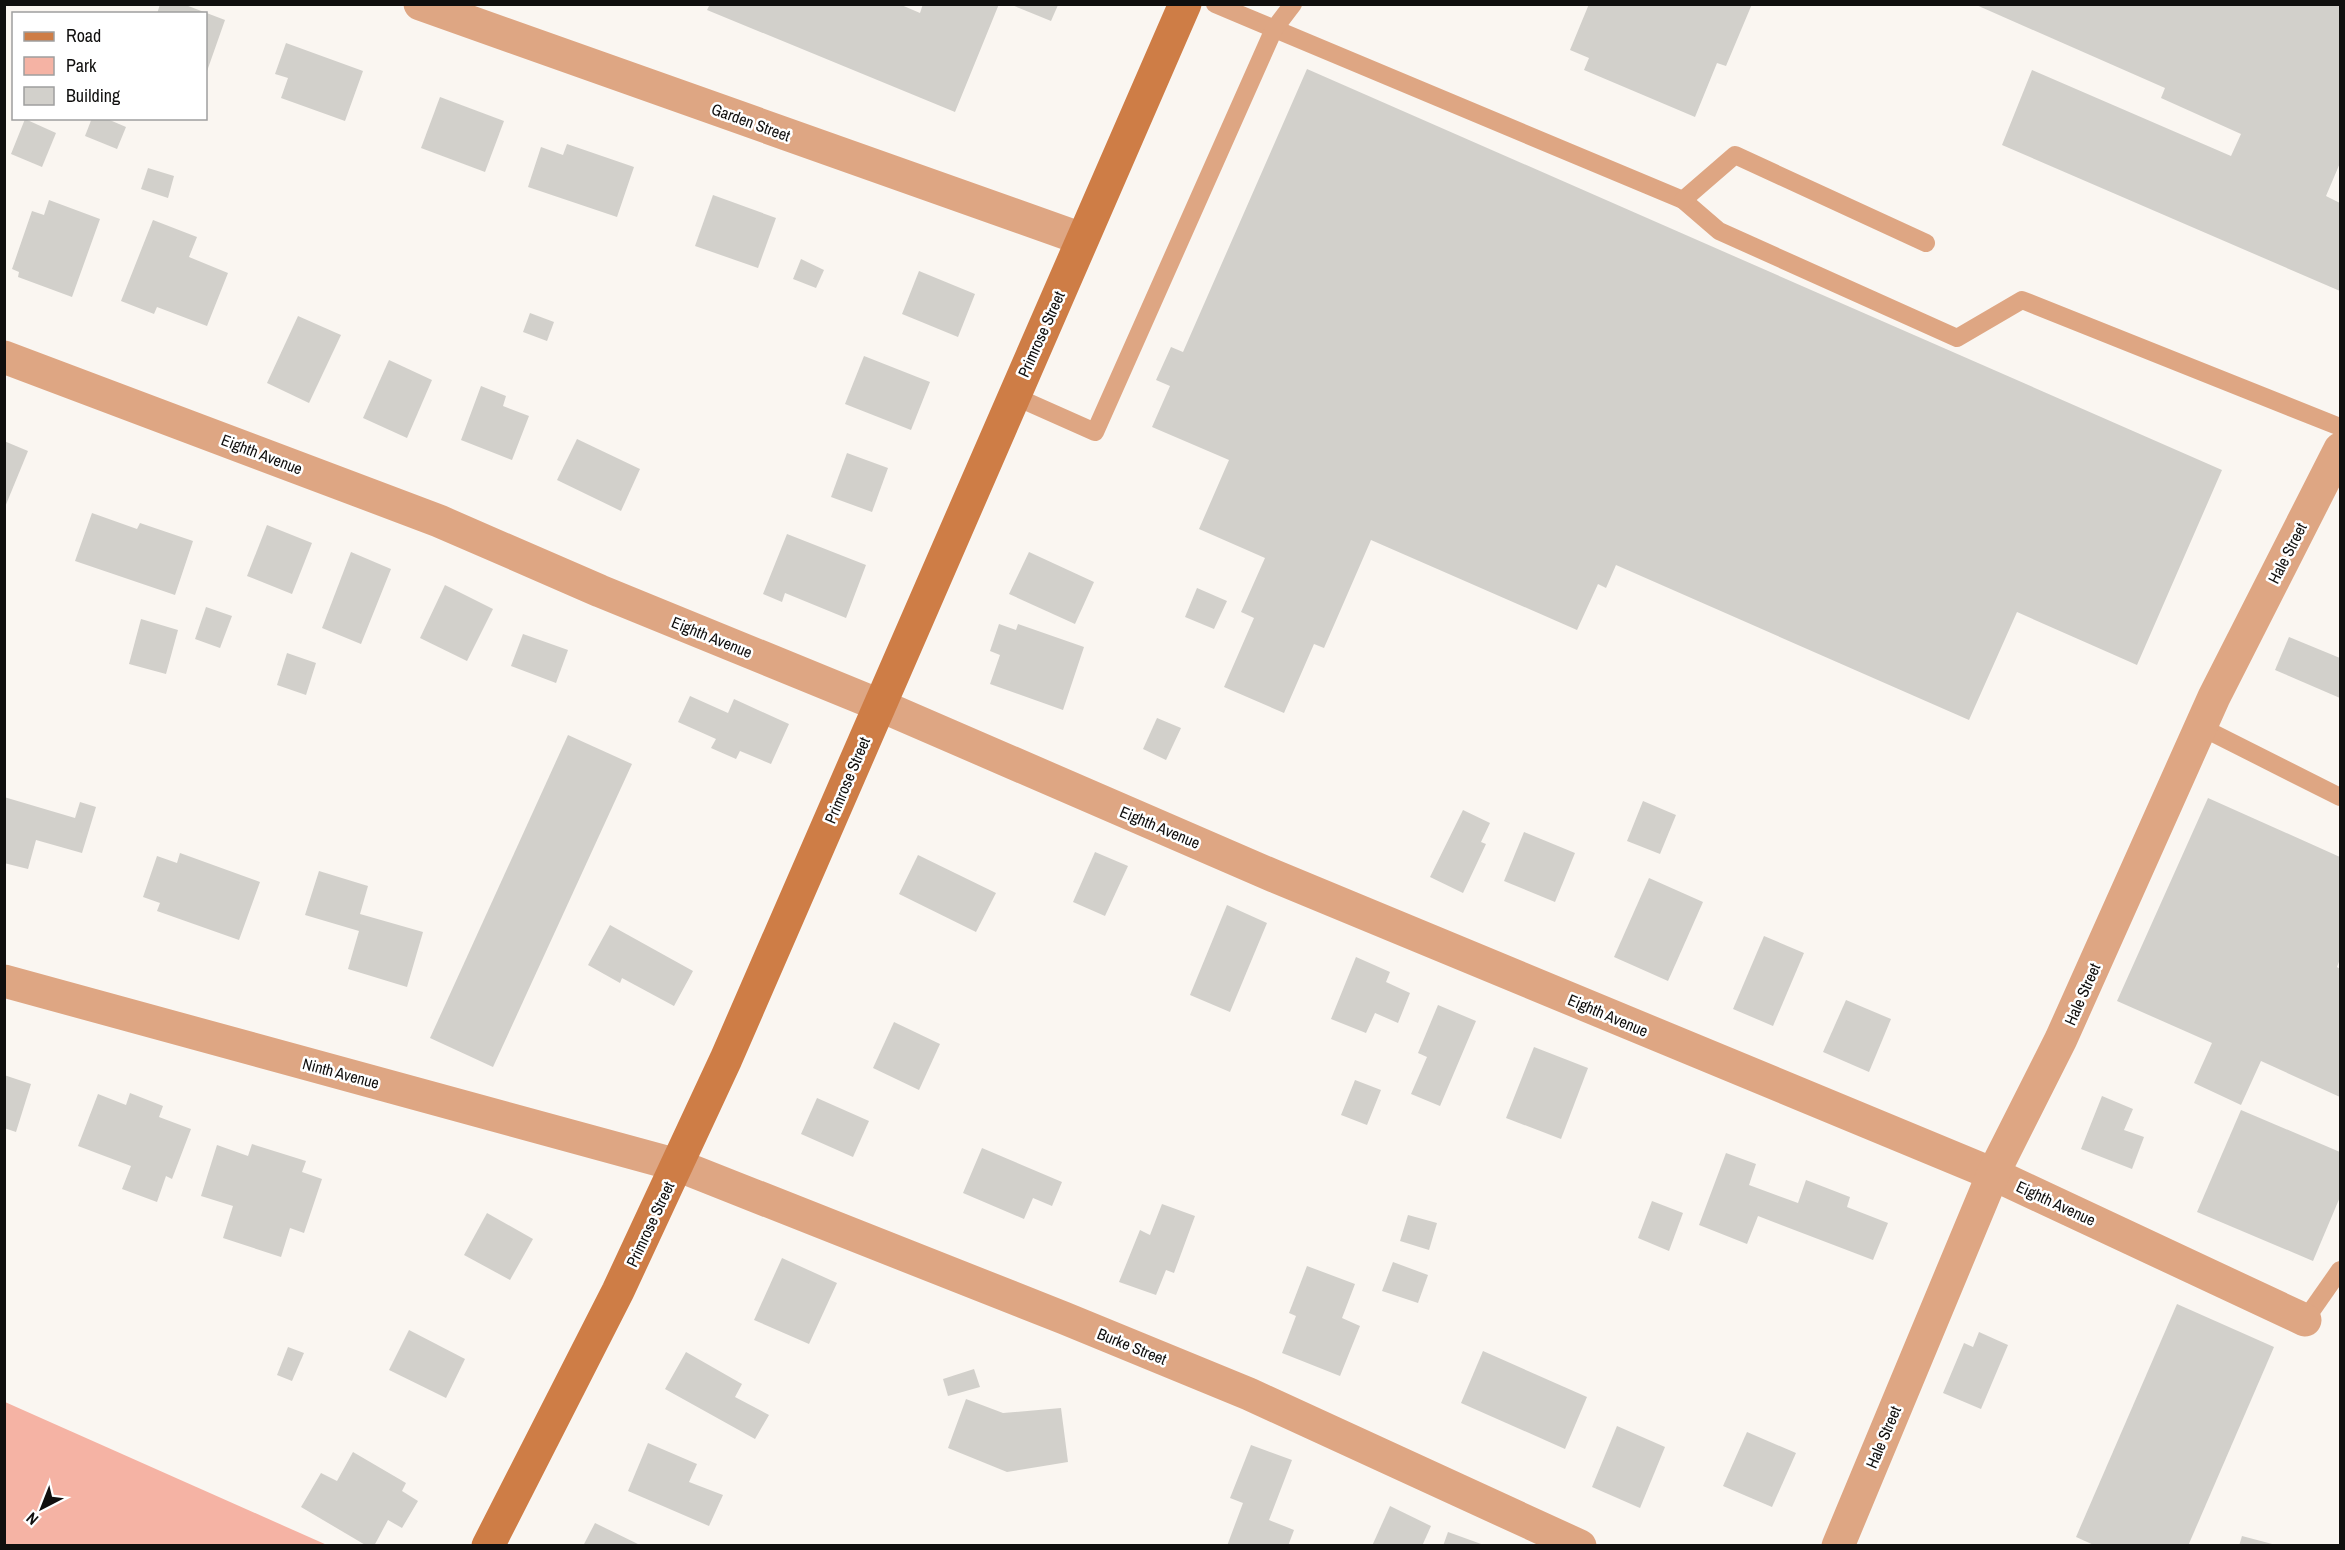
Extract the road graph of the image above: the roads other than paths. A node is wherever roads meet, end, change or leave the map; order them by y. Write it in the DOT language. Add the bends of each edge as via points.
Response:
graph roads {
  1 [pos="420,4"];
  2 [pos="1185,4"];
  3 [pos="1215,4"];
  4 [pos="1293,4"];
  5 [pos="1274,29"];
  6 [pos="1683,200"];
  7 [pos="1082,239"];
  8 [pos="1926,243"];
  9 [pos="4,357"];
  10 [pos="1014,396"];
  11 [pos="2340,427"];
  12 [pos="2340,449"];
  13 [pos="879,705"];
  14 [pos="2201,728"];
  15 [pos="2340,797"];
  16 [pos="4,981"];
  17 [pos="677,1165"];
  18 [pos="1993,1174"];
  19 [pos="2340,1270"];
  20 [pos="2305,1320"];
  21 [pos="488,1545"];
  22 [pos="1580,1545"];
  23 [pos="1838,1545"];
  1 -- 7 [label="street, Garden Street"];
  2 -- 7 [label="main road, Primrose Street"];
  3 -- 5 [label="lane"];
  4 -- 5 [label="lane"];
  5 -- 6 [label="lane"];
  5 -- 10 [label="lane" via="1095,432"];
  6 -- 8 [label="lane" via="1735,155"];
  6 -- 11 [label="lane" via="1719,231 1957,338 2022,300"];
  7 -- 10 [label="main road, Primrose Street"];
  9 -- 13 [label="street, Eighth Avenue" via="439,521"];
  10 -- 13 [label="main road, Primrose Street"];
  12 -- 14 [label="street, Hale Street"];
  13 -- 17 [label="main road, Primrose Street"];
  13 -- 18 [label="street, Eighth Avenue" via="1274,876"];
  14 -- 15 [label="lane"];
  14 -- 18 [label="street, Hale Street" via="2061,1039"];
  16 -- 17 [label="street, Ninth Avenue"];
  17 -- 21 [label="main road, Primrose Street" via="618,1291"];
  17 -- 22 [label="street, Burke Street" via="1249,1394"];
  18 -- 20 [label="street, Eighth Avenue"];
  18 -- 23 [label="street, Hale Street"];
  19 -- 20 [label="lane"];
}
